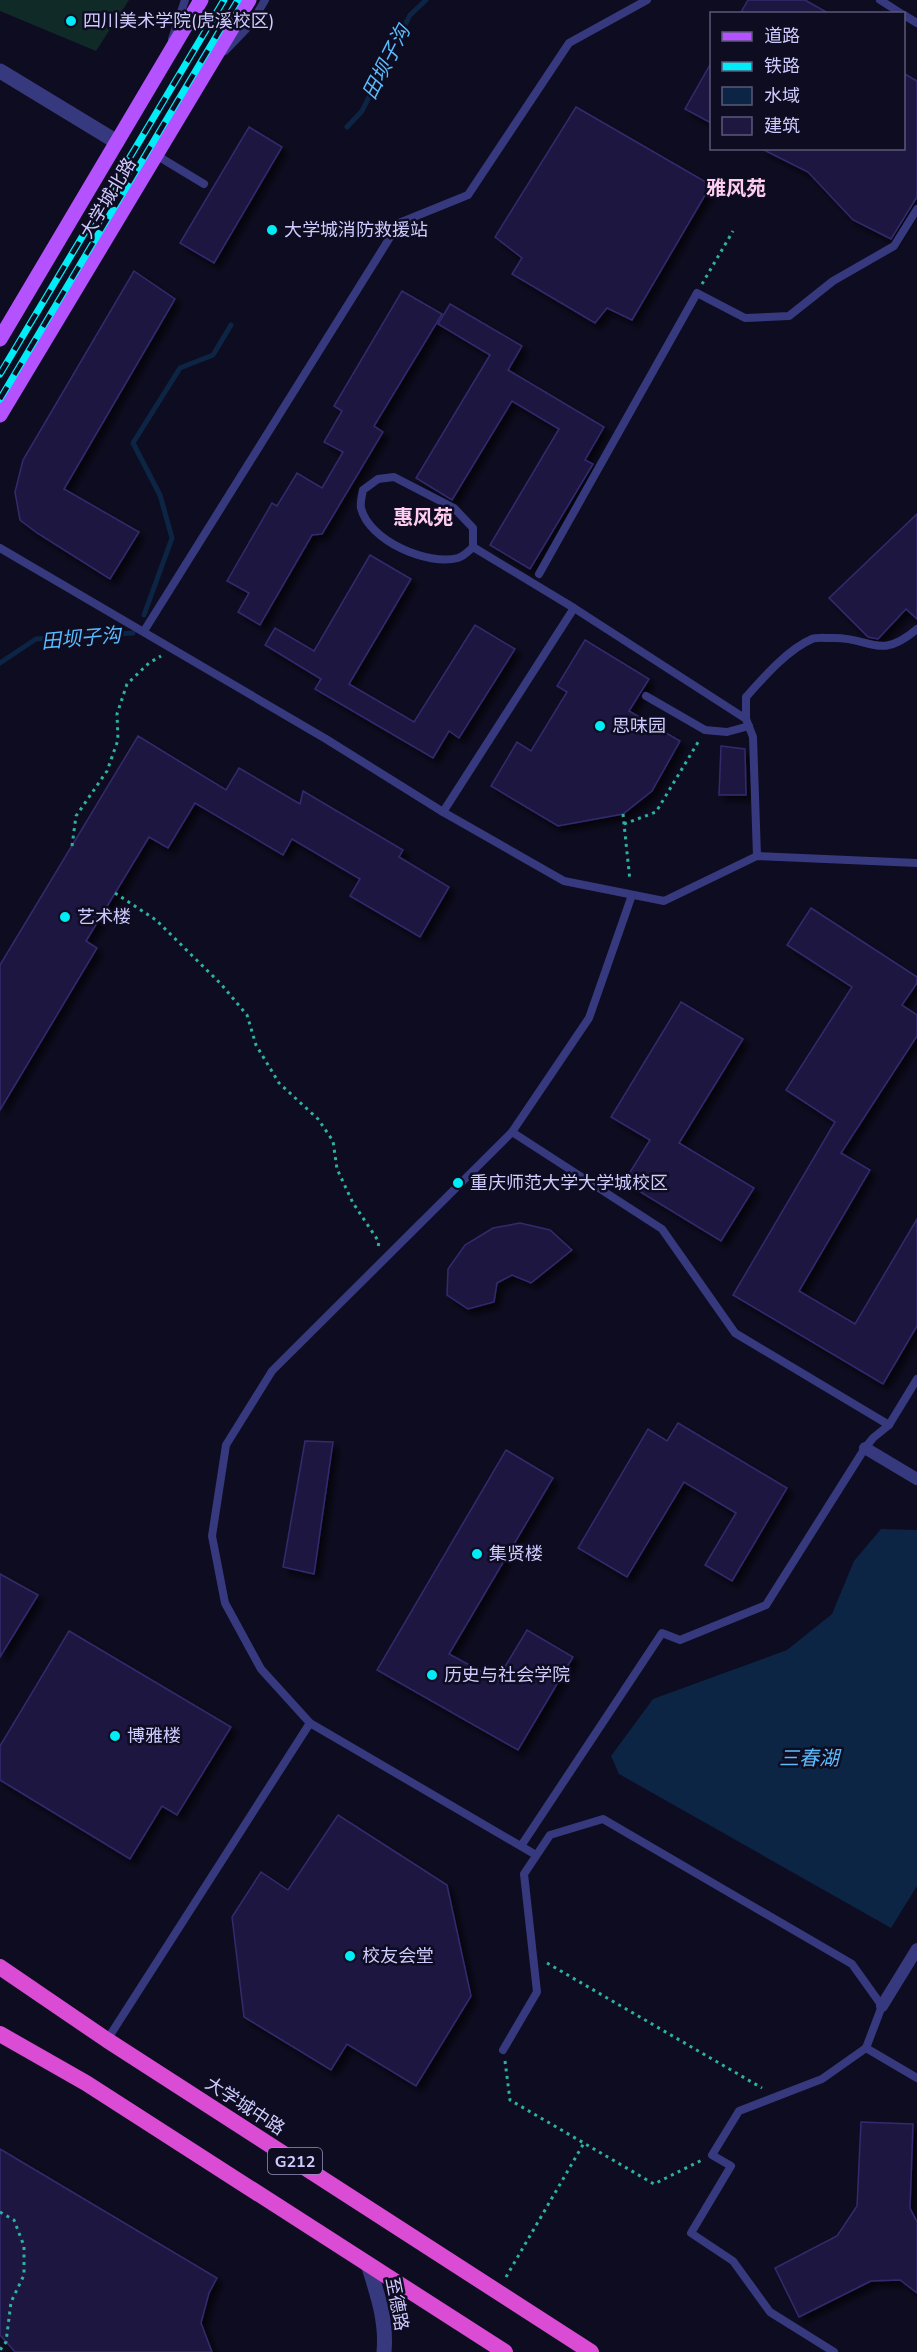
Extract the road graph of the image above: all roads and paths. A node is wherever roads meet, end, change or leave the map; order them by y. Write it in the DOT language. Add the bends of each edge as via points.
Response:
graph roads {
  1 [pos="185,0"];
  2 [pos="201,0"];
  3 [pos="249,0"];
  4 [pos="265,0"];
  5 [pos="647,0"];
  6 [pos="880,0"];
  7 [pos="899,12"];
  8 [pos="163,64"];
  9 [pos="206,71"];
  10 [pos="0,72"];
  11 [pos="117,142"];
  12 [pos="156,155"];
  13 [pos="204,184"];
  14 [pos="917,209"];
  15 [pos="733,231"];
  16 [pos="697,293"];
  17 [pos="0,339"];
  18 [pos="0,415"];
  19 [pos="473,547"];
  20 [pos="0,548"];
  21 [pos="539,574"];
  22 [pos="574,608"];
  23 [pos="917,629"];
  24 [pos="144,631"];
  25 [pos="173,648"];
  26 [pos="646,696"];
  27 [pos="747,722"];
  28 [pos="705,730"];
  29 [pos="443,812"];
  30 [pos="623,814"];
  31 [pos="624,824"];
  32 [pos="72,846"];
  33 [pos="757,856"];
  34 [pos="917,863"];
  35 [pos="115,893"];
  36 [pos="632,895"];
  37 [pos="512,1132"];
  38 [pos="375,1268"];
  39 [pos="917,1379"];
  40 [pos="889,1425"];
  41 [pos="866,1448"];
  42 [pos="917,1479"];
  43 [pos="310,1723"];
  44 [pos="521,1846"];
  45 [pos="536,1855"];
  46 [pos="917,1949"];
  47 [pos="533,1954"];
  48 [pos="0,1967"];
  49 [pos="882,2006"];
  50 [pos="0,2034"];
  51 [pos="107,2040"];
  52 [pos="866,2048"];
  53 [pos="503,2050"];
  54 [pos="917,2078"];
  55 [pos="777,2097"];
  56 [pos="584,2143"];
  57 [pos="712,2155"];
  58 [pos="0,2212"];
  59 [pos="368,2264"];
  60 [pos="497,2292"];
  61 [pos="0,2350"];
  62 [pos="384,2352"];
  63 [pos="505,2352"];
  64 [pos="591,2352"];
  65 [pos="834,2352"];
  1 -- 8 [label="lane"];
  2 -- 8 [label="main road, 大学城北路"];
  3 -- 9 [label="main road, 大学城北路"];
  4 -- 9 [label="lane" via="251,24"];
  5 -- 24 [label="lane" via="569,44 468,195 399,223"];
  6 -- 7 [label="lane"];
  8 -- 11 [label="main road, 大学城北路"];
  9 -- 12 [label="main road, 大学城北路"];
  10 -- 11 [label="street"];
  11 -- 17 [label="main road, 大学城北路"];
  12 -- 13 [label="lane"];
  12 -- 18 [label="main road, 大学城北路"];
  14 -- 16 [label="lane" via="894,246 833,281 789,316 745,318"];
  15 -- 16 [label="path"];
  16 -- 21 [label="lane"];
  19 -- 19 [label="lane" via="473,528 454,508 394,477 378,478 363,490 360,507 370,526 397,546 424,558 444,560 461,557"];
  19 -- 22 [label="lane"];
  20 -- 24 [label="lane"];
  22 -- 27 [label="lane"];
  22 -- 29 [label="lane"];
  23 -- 27 [label="lane" via="902,642 877,647 845,637 813,639 780,660 746,697"];
  24 -- 25 [label="lane"];
  25 -- 29 [label="lane"];
  25 -- 32 [label="path" via="149,663 128,684 117,714 118,740 107,771 76,816"];
  26 -- 28 [label="lane"];
  27 -- 28 [label="lane" via="727,732"];
  27 -- 33 [label="lane" via="753,737"];
  28 -- 31 [label="path" via="656,812"];
  29 -- 36 [label="lane" via="564,881"];
  30 -- 31 [label="path"];
  31 -- 36 [label="path"];
  33 -- 34 [label="lane"];
  33 -- 36 [label="lane" via="664,901"];
  35 -- 38 [label="path" via="156,920 247,1015 256,1045 279,1083 318,1119 333,1141 337,1169 379,1242"];
  36 -- 37 [label="lane" via="589,1018"];
  37 -- 38 [label="lane"];
  37 -- 40 [label="lane" via="662,1229 735,1333"];
  38 -- 43 [label="lane" via="272,1371 226,1445 212,1536 225,1603 261,1669"];
  39 -- 40 [label="lane"];
  40 -- 41 [label="lane"];
  41 -- 42 [label="street"];
  41 -- 44 [label="lane" via="766,1605 680,1640 662,1633"];
  43 -- 44 [label="lane"];
  43 -- 51 [label="lane"];
  44 -- 45 [label="lane"];
  45 -- 47 [label="lane" via="524,1874"];
  45 -- 49 [label="lane" via="550,1834 603,1819 852,1964"];
  46 -- 49 [label="street"];
  47 -- 53 [label="lane" via="537,1992"];
  47 -- 55 [label="path"];
  48 -- 51 [label="highway, 大学城中路 / G212"];
  49 -- 52 [label="lane"];
  50 -- 59 [label="highway, G212" via="86,2083"];
  51 -- 60 [label="highway, 大学城中路 / G212"];
  52 -- 54 [label="lane"];
  52 -- 55 [label="lane" via="822,2079"];
  53 -- 56 [label="path" via="510,2100"];
  55 -- 57 [label="lane" via="739,2111"];
  56 -- 57 [label="path" via="654,2184"];
  56 -- 60 [label="path"];
  57 -- 65 [label="lane" via="731,2166 691,2234 733,2261 770,2312"];
  58 -- 61 [label="path" via="14,2220 24,2246 24,2275 11,2302 6,2342"];
  59 -- 62 [label="street, 至德路" via="382,2312"];
  59 -- 63 [label="highway, G212"];
  60 -- 64 [label="highway, 大学城中路 / G212"];
}
